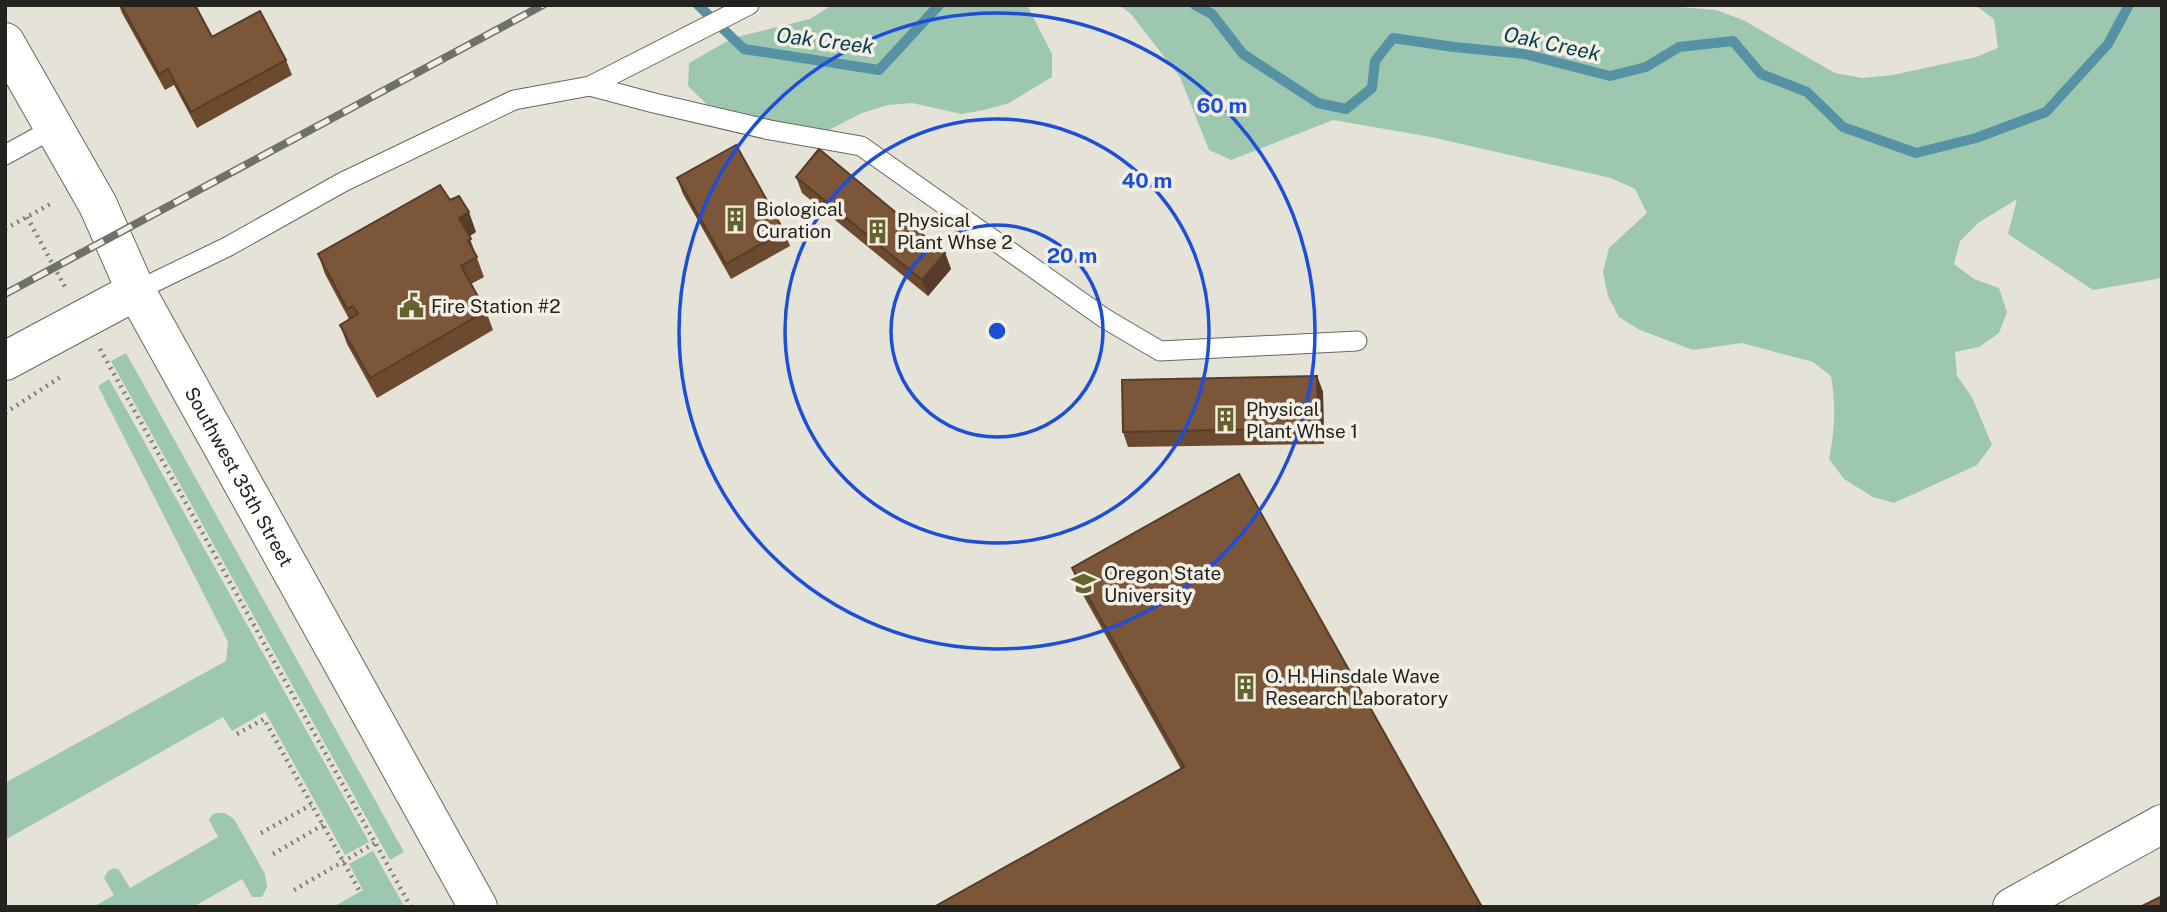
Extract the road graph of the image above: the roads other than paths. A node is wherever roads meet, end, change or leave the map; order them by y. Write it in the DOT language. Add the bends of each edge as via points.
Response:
graph roads {
  1 [pos="749,5"];
  2 [pos="5,42"];
  3 [pos="590,86"];
  4 [pos="54,128"];
  5 [pos="5,155"];
  6 [pos="145,307"];
  7 [pos="1357,341"];
  8 [pos="5,361"];
  9 [pos="2162,824"];
  10 [pos="478,907"];
  11 [pos="2012,907"];
  1 -- 3 [label="lane"];
  2 -- 4 [label="main road, Southwest 35th Street"];
  3 -- 6 [label="lane" via="514,100 342,182 228,247"];
  3 -- 7 [label="lane" via="770,130 861,146 1104,318 1160,351"];
  4 -- 5 [label="lane"];
  4 -- 6 [label="main road, Southwest 35th Street" via="98,205"];
  6 -- 8 [label="main road" via="83,320"];
  6 -- 10 [label="main road, Southwest 35th Street"];
  9 -- 11 [label="main road"];
}
